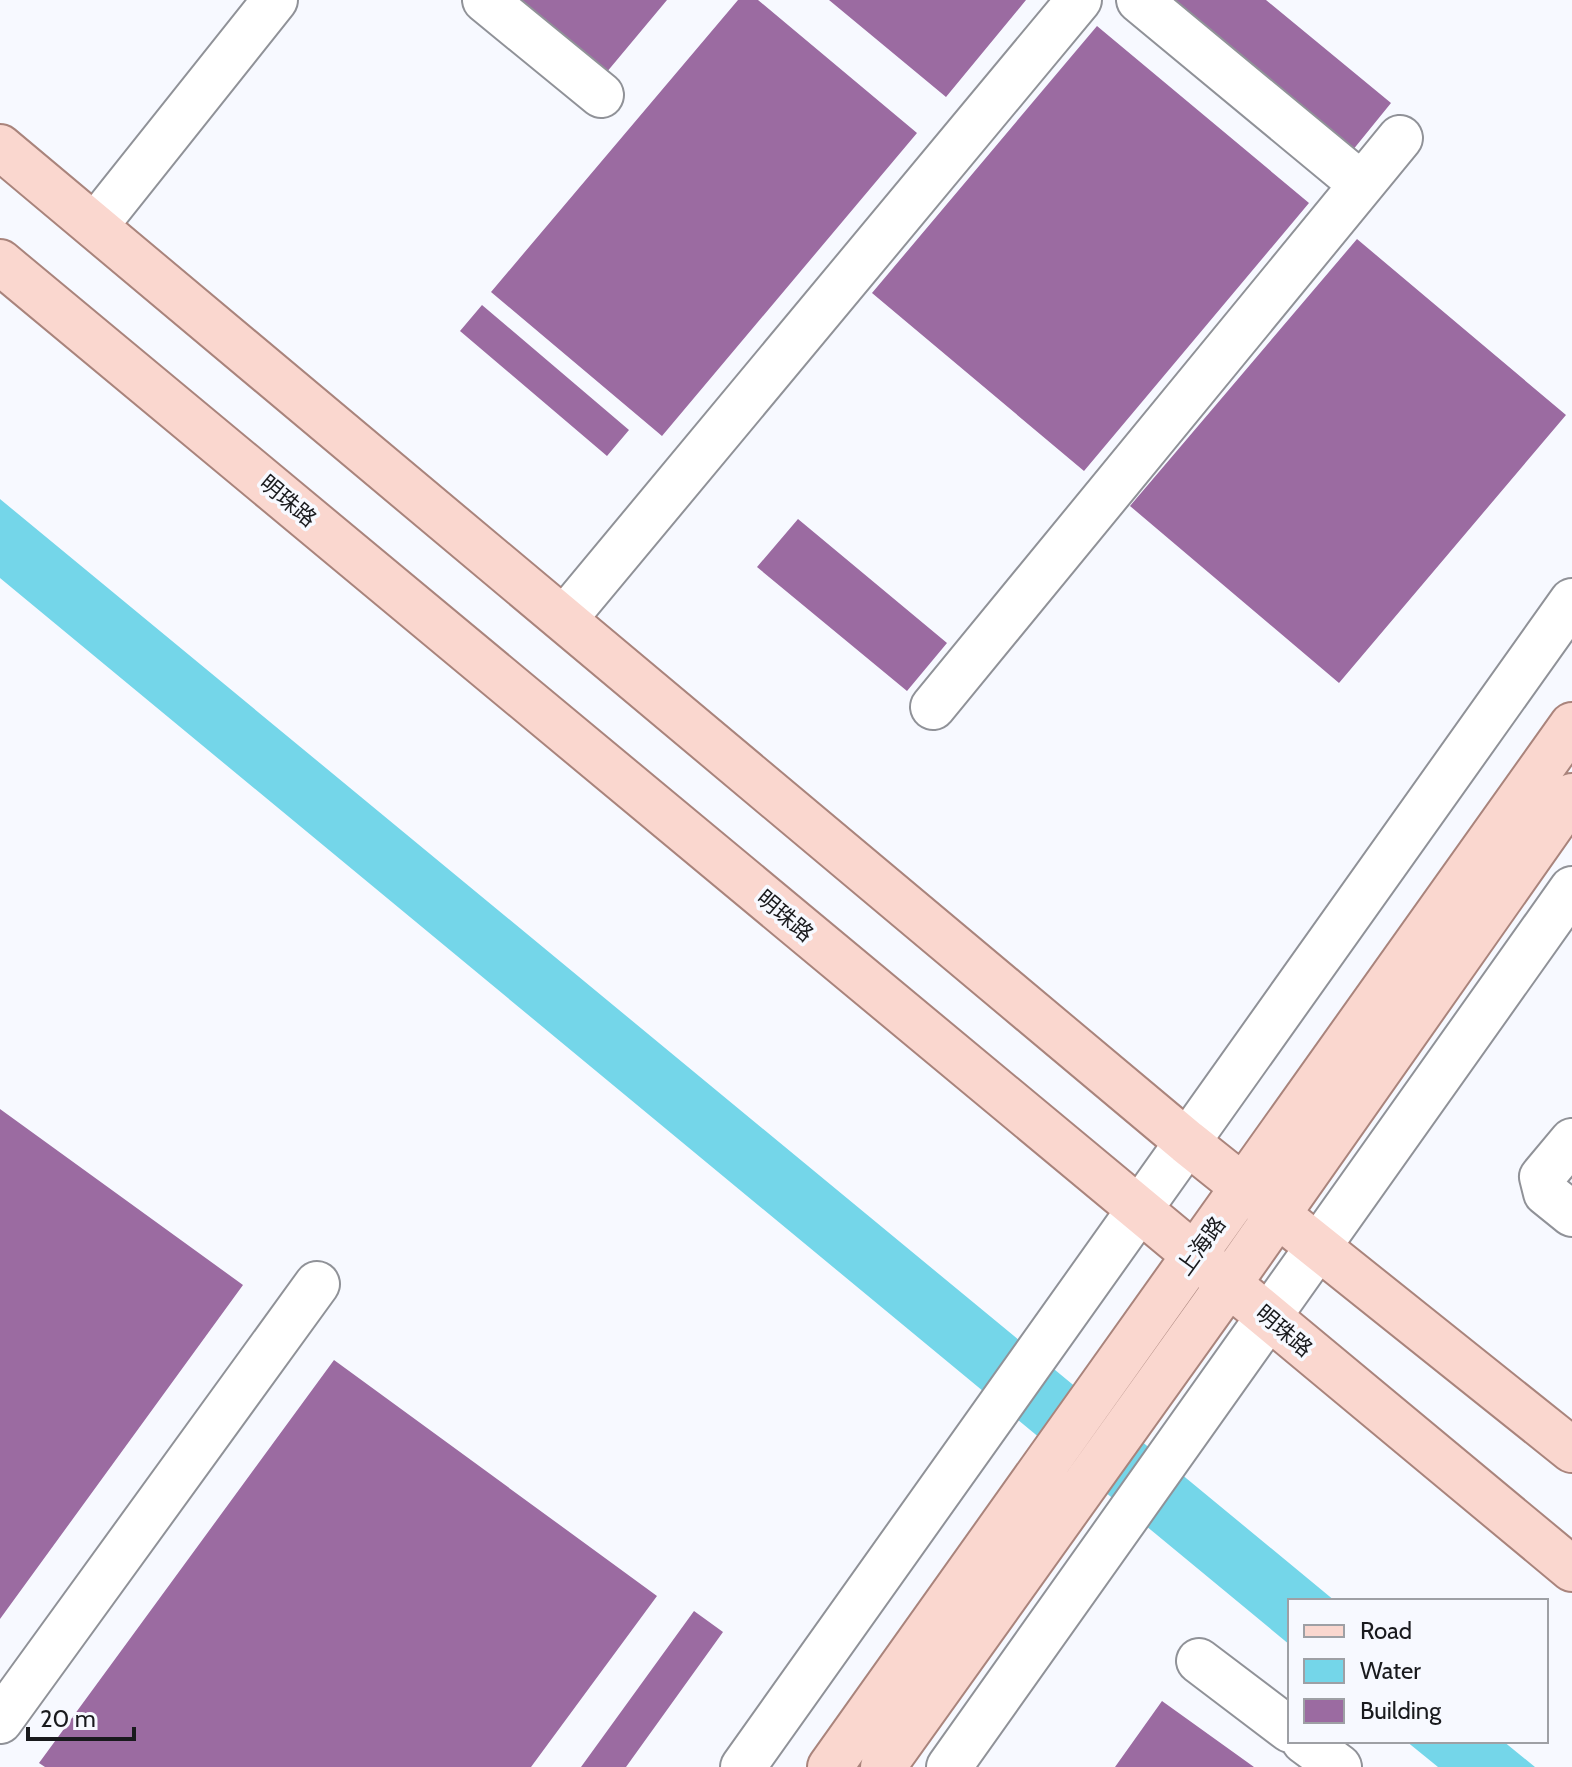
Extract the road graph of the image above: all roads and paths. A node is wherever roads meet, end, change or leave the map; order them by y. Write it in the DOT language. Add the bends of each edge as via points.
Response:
graph roads {
  1 [pos="275,0"];
  2 [pos="485,0"];
  3 [pos="1079,0"];
  4 [pos="1139,0"];
  5 [pos="601,95"];
  6 [pos="1400,138"];
  7 [pos="0,147"];
  8 [pos="1361,184"];
  9 [pos="95,226"];
  10 [pos="0,262"];
  11 [pos="1572,601"];
  12 [pos="565,618"];
  13 [pos="933,707"];
  14 [pos="1572,725"];
  15 [pos="1572,796"];
  16 [pos="1572,889"];
  17 [pos="1572,1141"];
  18 [pos="1187,1142"];
  19 [pos="1244,1187"];
  20 [pos="1139,1211"];
  21 [pos="1278,1213"];
  22 [pos="1572,1214"];
  23 [pos="1319,1246"];
  24 [pos="1194,1256"];
  25 [pos="317,1284"];
  26 [pos="1228,1285"];
  27 [pos="1268,1318"];
  28 [pos="1572,1450"];
  29 [pos="1572,1569"];
  30 [pos="1199,1661"];
  31 [pos="0,1721"];
  32 [pos="1288,1728"];
  33 [pos="1307,1743"];
  34 [pos="743,1767"];
  35 [pos="830,1767"];
  36 [pos="883,1767"];
  37 [pos="949,1767"];
  38 [pos="1339,1767"];
  1 -- 9 [label="street"];
  2 -- 5 [label="street"];
  3 -- 12 [label="street"];
  4 -- 8 [label="street"];
  6 -- 8 [label="street"];
  7 -- 9 [label="main road"];
  8 -- 13 [label="street"];
  9 -- 12 [label="main road"];
  10 -- 20 [label="main road, 明珠路"];
  11 -- 18 [label="street"];
  12 -- 18 [label="main road"];
  14 -- 19 [label="main road, 上海路"];
  15 -- 21 [label="main road, 上海路"];
  16 -- 23 [label="street"];
  17 -- 22 [label="street" via="1542,1177 1546,1193"];
  18 -- 19 [label="main road"];
  18 -- 20 [label="street"];
  19 -- 21 [label="main road"];
  19 -- 24 [label="main road, 上海路"];
  20 -- 24 [label="main road, 明珠路"];
  20 -- 34 [label="street"];
  21 -- 23 [label="main road"];
  21 -- 26 [label="main road, 上海路"];
  23 -- 27 [label="street"];
  23 -- 28 [label="main road"];
  24 -- 26 [label="main road, 明珠路"];
  24 -- 35 [label="main road, 上海路"];
  25 -- 31 [label="street"];
  26 -- 27 [label="main road, 明珠路"];
  26 -- 36 [label="main road, 上海路"];
  27 -- 29 [label="main road, 明珠路"];
  27 -- 37 [label="street"];
  30 -- 32 [label="street"];
  33 -- 38 [label="street"];
}
